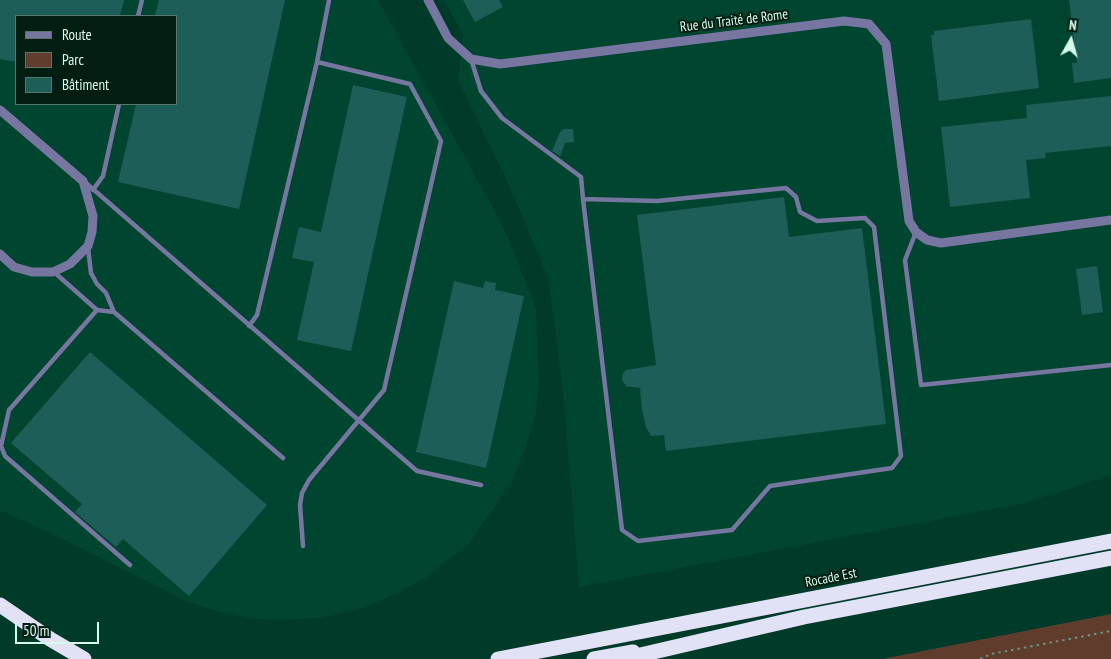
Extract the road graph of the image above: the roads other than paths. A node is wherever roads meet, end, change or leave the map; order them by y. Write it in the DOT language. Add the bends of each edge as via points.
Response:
graph roads {
  1 [pos="142,0"];
  2 [pos="329,0"];
  3 [pos="428,0"];
  4 [pos="138,15"];
  5 [pos="471,59"];
  6 [pos="317,62"];
  7 [pos="119,105"];
  8 [pos="0,110"];
  9 [pos="83,181"];
  10 [pos="93,190"];
  11 [pos="583,198"];
  12 [pos="1111,220"];
  13 [pos="916,232"];
  14 [pos="88,246"];
  15 [pos="0,254"];
  16 [pos="53,272"];
  17 [pos="97,310"];
  18 [pos="114,312"];
  19 [pos="249,326"];
  20 [pos="1111,365"];
  21 [pos="359,422"];
  22 [pos="283,458"];
  23 [pos="481,485"];
  24 [pos="1111,541"];
  25 [pos="303,546"];
  26 [pos="1111,558"];
  27 [pos="130,566"];
  28 [pos="0,605"];
  29 [pos="748,630"];
  30 [pos="84,659"];
  31 [pos="498,659"];
  32 [pos="594,659"];
  33 [pos="623,659"];
  1 -- 4 [label="lane"];
  2 -- 6 [label="lane"];
  3 -- 5 [label="street" via="448,38"];
  5 -- 11 [label="lane" via="482,90 502,118 581,177"];
  5 -- 13 [label="street, Rue du Traité de Rome" via="500,64 844,20 869,24 886,44 909,221"];
  6 -- 19 [label="lane" via="257,315"];
  6 -- 21 [label="lane" via="410,84 441,140 384,390"];
  7 -- 10 [label="lane" via="103,176"];
  8 -- 9 [label="street"];
  9 -- 10 [label="lane"];
  9 -- 14 [label="street" via="93,216"];
  10 -- 19 [label="lane"];
  11 -- 11 [label="lane" via="622,530 638,541 732,530 770,486 892,468 900,456 874,227 865,218 817,221 800,212 796,197 786,188 657,201"];
  12 -- 13 [label="street" via="941,243 927,240"];
  13 -- 20 [label="lane" via="905,260 921,385"];
  14 -- 16 [label="street" via="70,264"];
  14 -- 18 [label="lane" via="91,273 106,293"];
  15 -- 16 [label="street" via="14,267 32,272"];
  16 -- 17 [label="lane"];
  17 -- 18 [label="lane"];
  17 -- 27 [label="lane" via="9,410 1,446 5,456"];
  18 -- 22 [label="lane"];
  19 -- 21 [label="lane"];
  21 -- 23 [label="lane" via="417,471"];
  21 -- 25 [label="lane" via="309,480 302,493"];
  24 -- 31 [label="highway, Rocade Est"];
  26 -- 29 [label="highway"];
  28 -- 30 [label="highway"];
  29 -- 32 [label="highway"];
  29 -- 33 [label="highway"];
}
